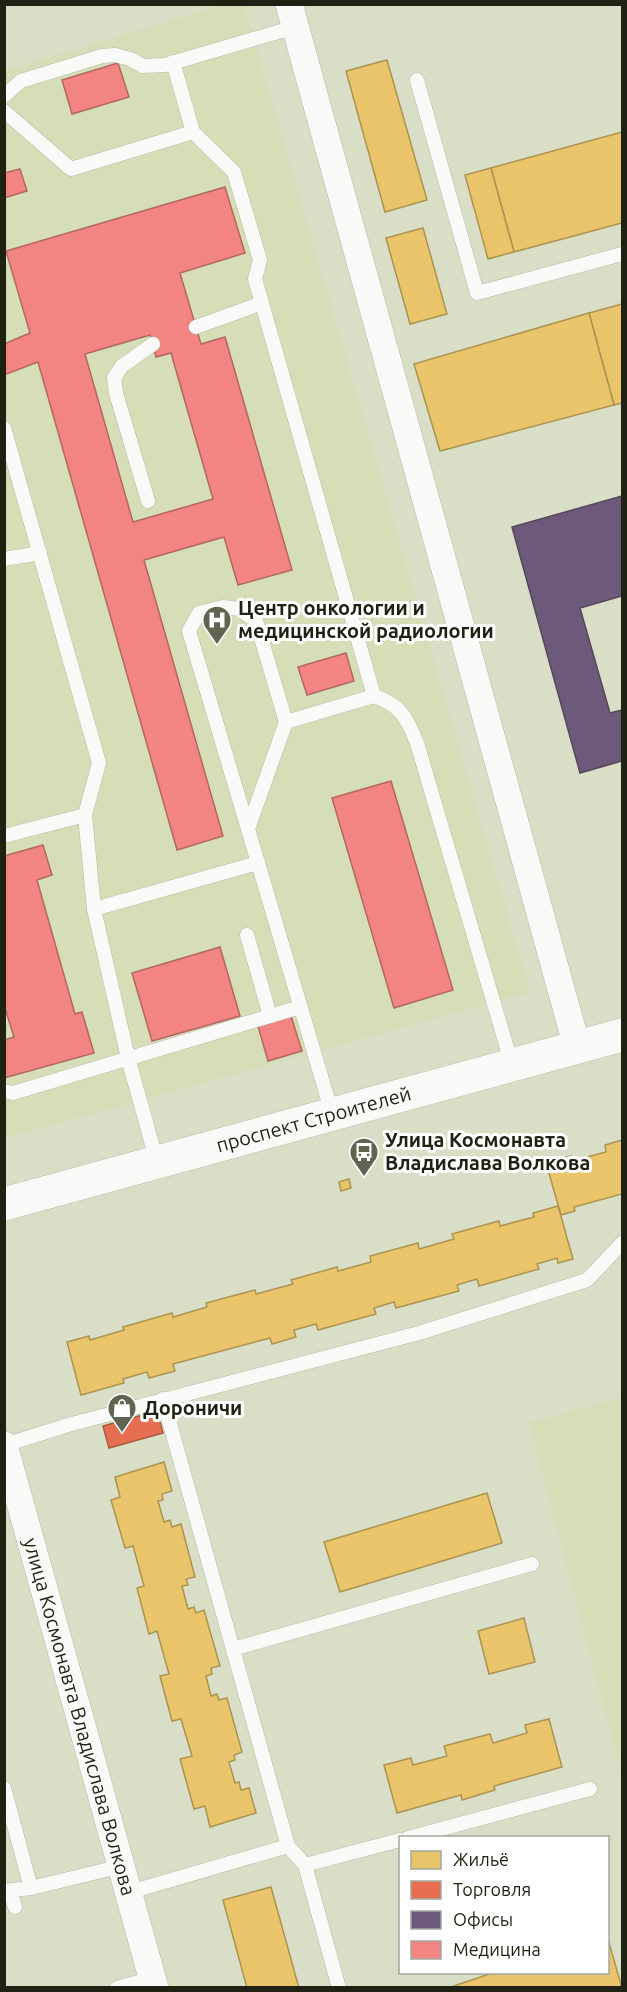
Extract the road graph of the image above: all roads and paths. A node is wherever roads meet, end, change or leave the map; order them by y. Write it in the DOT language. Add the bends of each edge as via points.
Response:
graph roads {
  1 [pos="292,16"];
  2 [pos="173,63"];
  3 [pos="417,80"];
  4 [pos="21,81"];
  5 [pos="4,86"];
  6 [pos="4,96"];
  7 [pos="4,111"];
  8 [pos="193,132"];
  9 [pos="622,254"];
  10 [pos="262,303"];
  11 [pos="196,327"];
  12 [pos="153,345"];
  13 [pos="4,428"];
  14 [pos="148,501"];
  15 [pos="40,553"];
  16 [pos="4,559"];
  17 [pos="374,696"];
  18 [pos="286,722"];
  19 [pos="85,815"];
  20 [pos="248,829"];
  21 [pos="4,836"];
  22 [pos="258,863"];
  23 [pos="94,909"];
  24 [pos="247,935"];
  25 [pos="300,1007"];
  26 [pos="270,1016"];
  27 [pos="622,1035"];
  28 [pos="578,1047"];
  29 [pos="128,1058"];
  30 [pos="512,1065"];
  31 [pos="4,1091"];
  32 [pos="332,1113"];
  33 [pos="157,1162"];
  34 [pos="4,1204"];
  35 [pos="622,1243"];
  36 [pos="163,1399"];
  37 [pos="6,1455"];
  38 [pos="532,1564"];
  39 [pos="233,1649"];
  40 [pos="4,1788"];
  41 [pos="590,1789"];
  42 [pos="415,1836"];
  43 [pos="399,1839"];
  44 [pos="288,1846"];
  45 [pos="305,1865"];
  46 [pos="122,1866"];
  47 [pos="32,1888"];
  48 [pos="7,1891"];
  49 [pos="130,1892"];
  50 [pos="15,1907"];
  51 [pos="154,1983"];
  52 [pos="117,1988"];
  53 [pos="339,1988"];
  1 -- 2 [label="lane"];
  1 -- 28 [label="street"];
  2 -- 4 [label="lane" via="143,66 115,55 102,56"];
  2 -- 8 [label="lane"];
  3 -- 9 [label="lane" via="477,293"];
  4 -- 5 [label="lane"];
  4 -- 6 [label="lane"];
  7 -- 8 [label="lane" via="71,169"];
  8 -- 10 [label="lane" via="234,172 260,260 255,279"];
  10 -- 11 [label="lane"];
  10 -- 17 [label="lane"];
  12 -- 14 [label="lane" via="122,366 114,378"];
  13 -- 15 [label="lane"];
  15 -- 16 [label="lane"];
  15 -- 19 [label="lane" via="99,763"];
  17 -- 18 [label="lane"];
  17 -- 30 [label="lane" via="400,709 410,724"];
  18 -- 20 [label="lane"];
  18 -- 20 [label="lane" via="256,621 238,609 199,613 189,631"];
  19 -- 21 [label="lane"];
  19 -- 23 [label="lane"];
  20 -- 22 [label="lane"];
  22 -- 23 [label="lane"];
  22 -- 25 [label="lane"];
  23 -- 29 [label="lane"];
  24 -- 26 [label="lane"];
  25 -- 26 [label="lane"];
  25 -- 32 [label="lane"];
  26 -- 29 [label="lane"];
  27 -- 28 [label="main road, проспект Строителей"];
  28 -- 30 [label="main road, проспект Строителей"];
  29 -- 31 [label="lane" via="13,1093"];
  29 -- 33 [label="lane"];
  30 -- 32 [label="main road, проспект Строителей"];
  32 -- 33 [label="main road, проспект Строителей"];
  33 -- 34 [label="main road, проспект Строителей"];
  35 -- 36 [label="lane" via="587,1280 419,1333"];
  36 -- 37 [label="lane" via="68,1425"];
  36 -- 39 [label="lane"];
  37 -- 46 [label="street, улица Космонавта Владислава Волкова"];
  38 -- 39 [label="lane"];
  39 -- 44 [label="lane"];
  40 -- 47 [label="lane"];
  41 -- 42 [label="lane"];
  43 -- 45 [label="lane"];
  44 -- 45 [label="lane"];
  44 -- 49 [label="lane"];
  45 -- 53 [label="lane"];
  46 -- 47 [label="lane"];
  46 -- 49 [label="street, улица Космонавта Владислава Волкова"];
  47 -- 48 [label="lane"];
  48 -- 50 [label="lane"];
  49 -- 51 [label="street, улица Космонавта Владислава Волкова"];
  51 -- 52 [label="lane"];
}
